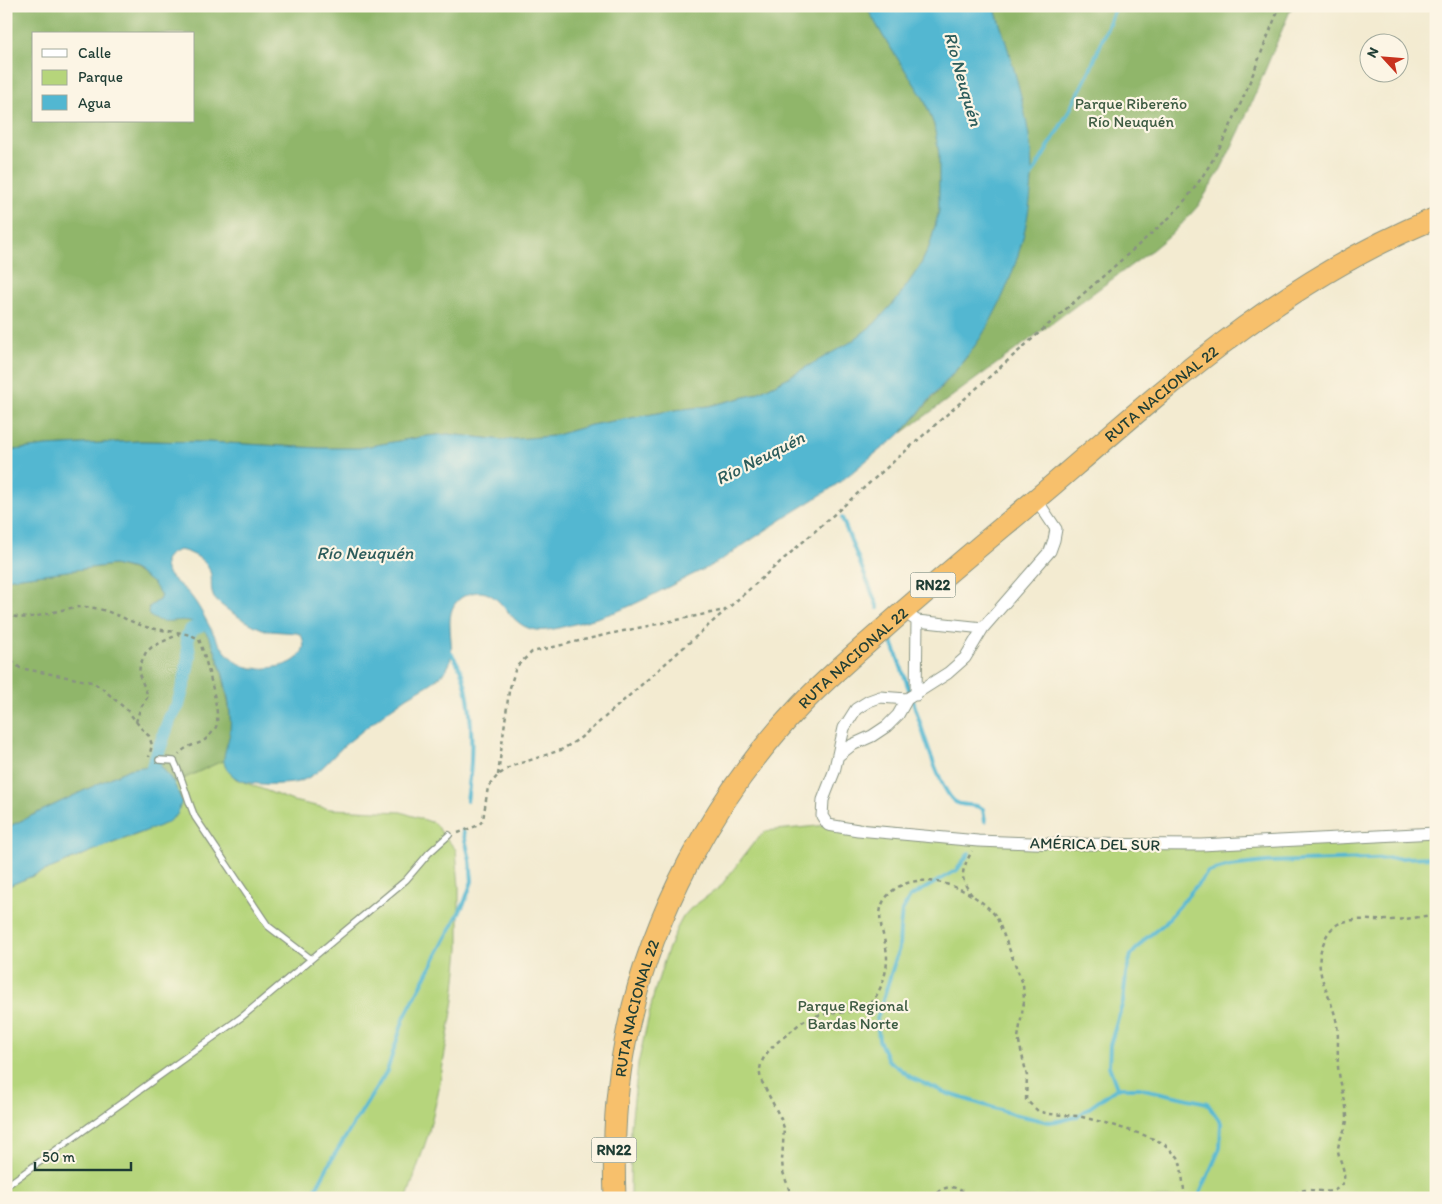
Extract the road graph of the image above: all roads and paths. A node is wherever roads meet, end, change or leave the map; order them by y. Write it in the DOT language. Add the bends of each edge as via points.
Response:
graph roads {
  1 [pos="1280,6"];
  2 [pos="1436,218"];
  3 [pos="1036,499"];
  4 [pos="727,610"];
  5 [pos="6,614"];
  6 [pos="910,616"];
  7 [pos="983,628"];
  8 [pos="180,634"];
  9 [pos="6,655"];
  10 [pos="912,697"];
  11 [pos="136,722"];
  12 [pos="838,756"];
  13 [pos="149,757"];
  14 [pos="159,760"];
  15 [pos="174,760"];
  16 [pos="498,775"];
  17 [pos="1436,833"];
  18 [pos="449,835"];
  19 [pos="978,841"];
  20 [pos="973,896"];
  21 [pos="1436,914"];
  22 [pos="311,959"];
  23 [pos="6,1186"];
  24 [pos="615,1198"];
  25 [pos="792,1198"];
  26 [pos="931,1198"];
  27 [pos="975,1198"];
  28 [pos="1186,1198"];
  29 [pos="1288,1198"];
  1 -- 4 [label="path" via="1227,133 1214,160 1188,199"];
  2 -- 3 [label="highway, RUTA NACIONAL 22 / RN22" via="1360,252 1282,300 1234,334"];
  3 -- 6 [label="highway, RUTA NACIONAL 22 / RN22"];
  3 -- 7 [label="street" via="1056,529 1050,550"];
  4 -- 16 [label="path" via="579,739 561,750 512,766"];
  4 -- 16 [label="path" via="532,652 516,666 509,691"];
  5 -- 8 [label="path" via="15,618 32,617 84,607 107,610 145,627"];
  6 -- 7 [label="street"];
  6 -- 10 [label="street"];
  6 -- 24 [label="highway, RUTA NACIONAL 22 / RN22" via="824,681 772,737 722,805 684,872 648,956 625,1042 615,1127"];
  7 -- 10 [label="street" via="965,658"];
  8 -- 11 [label="path" via="146,652 139,674 148,696"];
  8 -- 15 [label="path" via="191,634 199,639 217,714 216,726 204,741 185,747"];
  9 -- 11 [label="path" via="20,668 92,682 128,711"];
  10 -- 12 [label="street" via="887,726"];
  10 -- 12 [label="street, AMÉRICA DEL SUR" via="880,697 856,709 844,728"];
  11 -- 13 [label="path" via="149,736 152,745"];
  12 -- 19 [label="street, AMÉRICA DEL SUR" via="823,800 822,816 828,825"];
  14 -- 15 [label="lane"];
  15 -- 22 [label="lane" via="195,817 245,894 268,926"];
  16 -- 18 [label="path" via="488,787 485,813 479,825"];
  17 -- 19 [label="street, AMÉRICA DEL SUR" via="1201,845"];
  18 -- 22 [label="lane" via="406,880"];
  19 -- 20 [label="path" via="962,878"];
  20 -- 25 [label="path" via="929,881 904,884 892,890 880,912 888,958 885,975 871,1003 860,1009 811,1017 776,1043 762,1060 759,1074 784,1128 783,1172"];
  20 -- 28 [label="path" via="997,918 1023,984 1024,1001 1018,1038 1026,1068 1026,1100 1038,1111 1102,1122 1163,1143 1178,1157"];
  21 -- 29 [label="path" via="1348,921 1332,928 1326,937 1319,967 1337,1025 1338,1068 1347,1119 1338,1149 1343,1183 1331,1191 1304,1190"];
  22 -- 23 [label="lane" via="243,1016"];
  26 -- 27 [label="path" via="946,1187 962,1190"];
}
